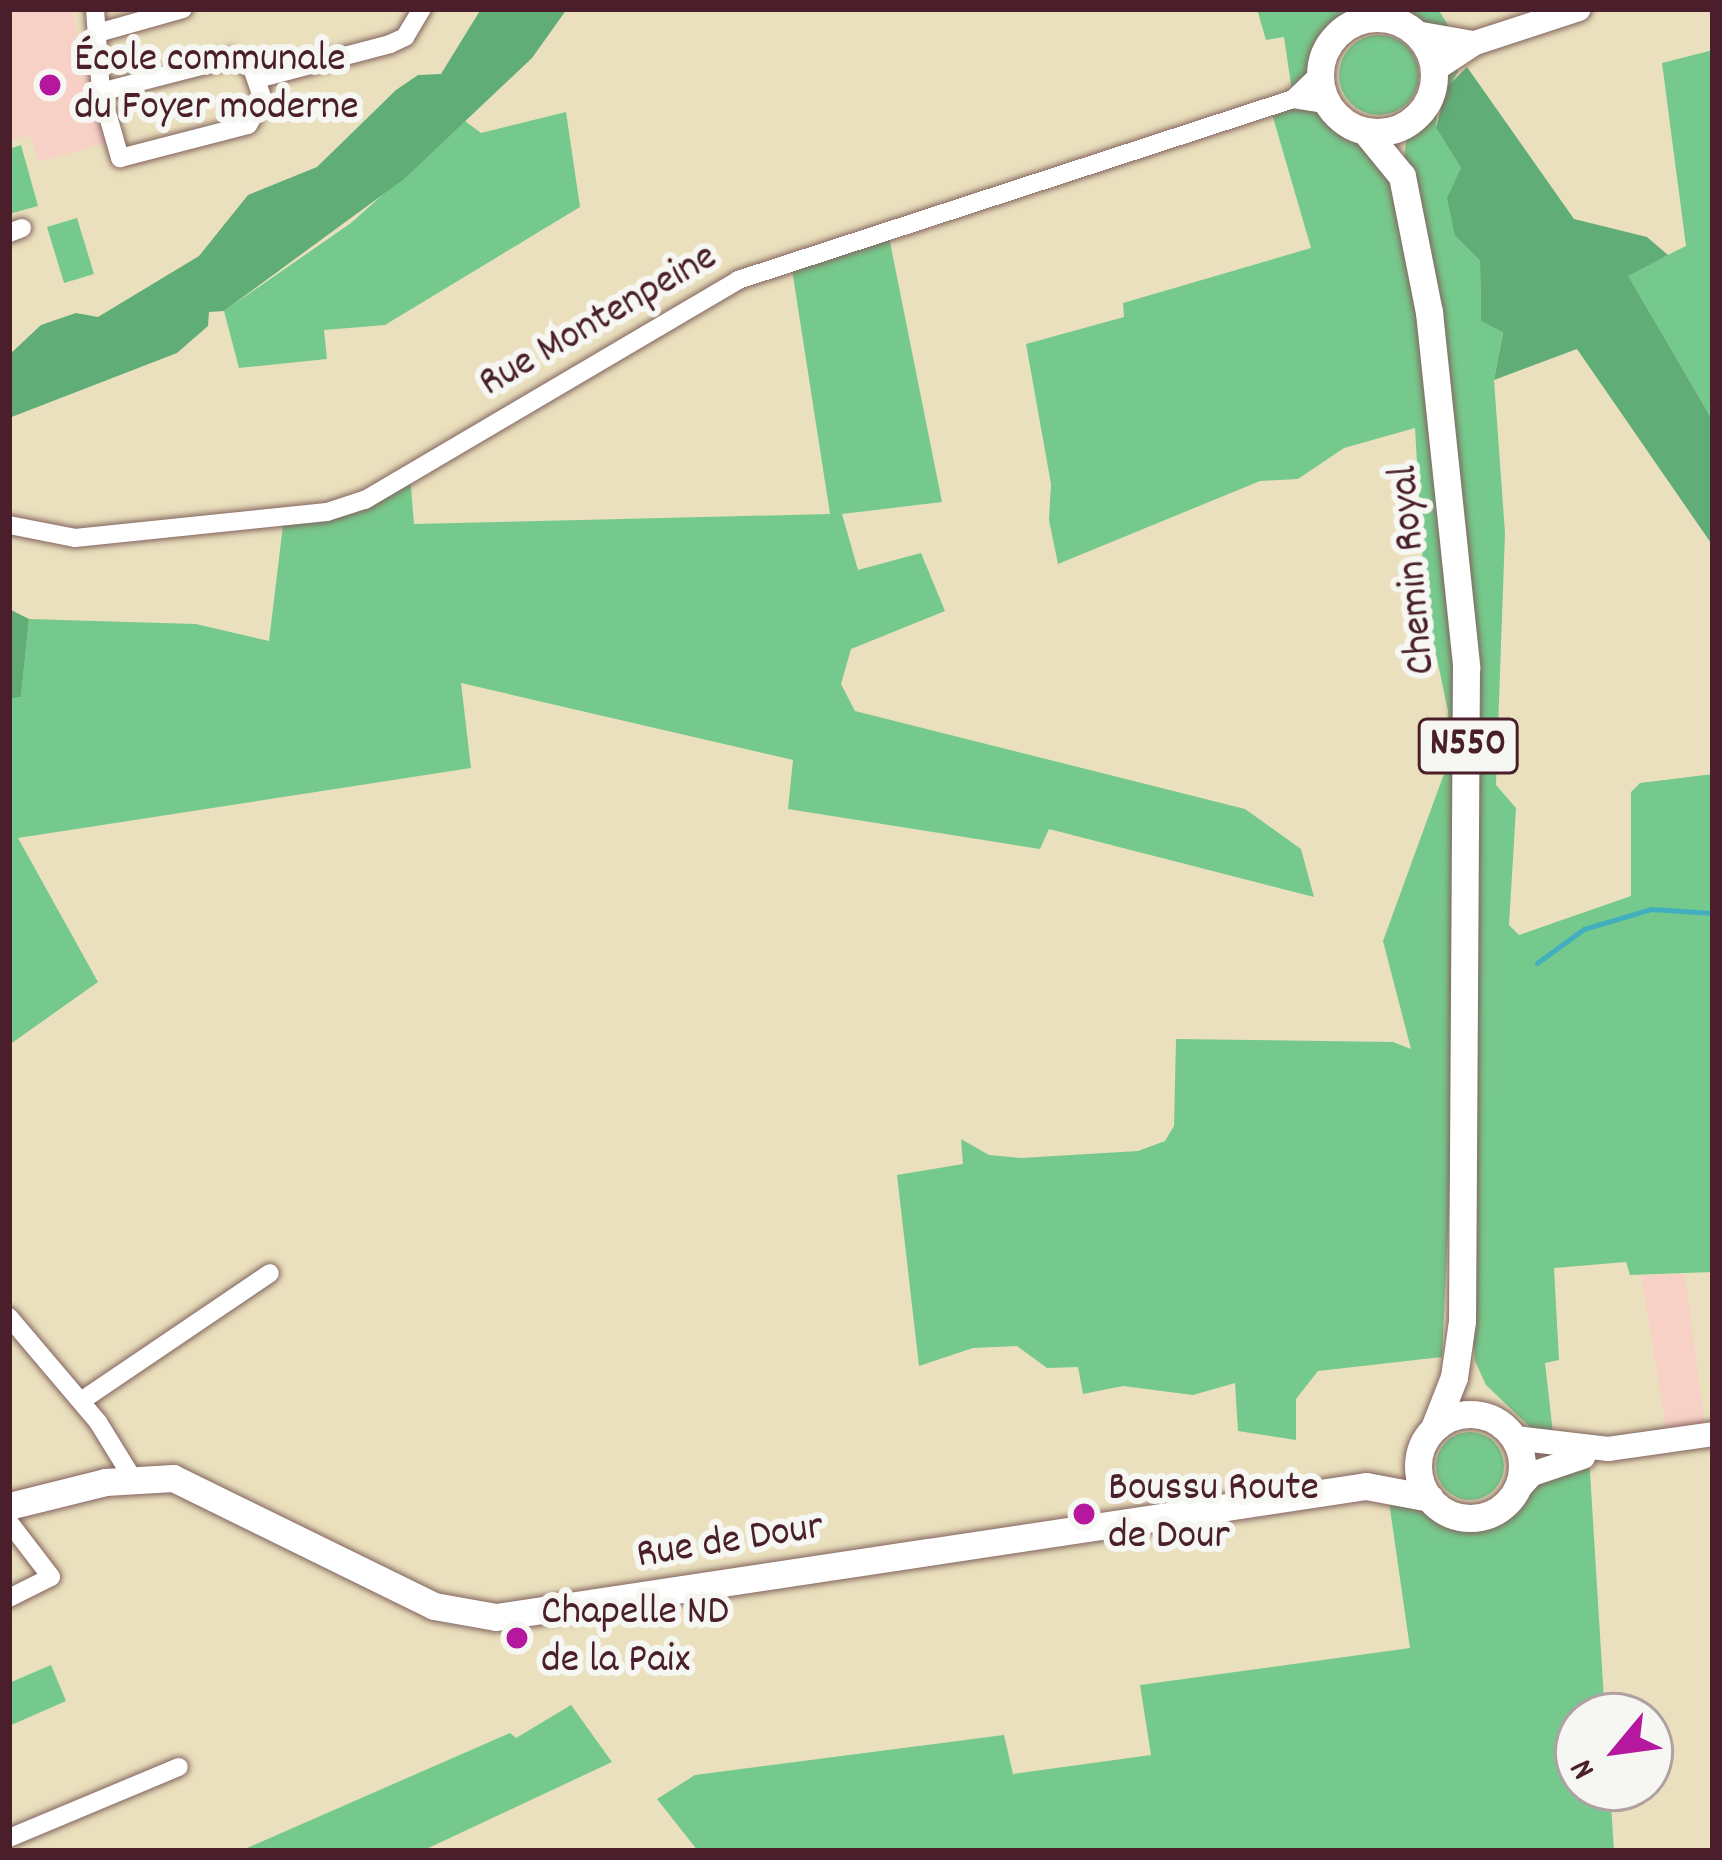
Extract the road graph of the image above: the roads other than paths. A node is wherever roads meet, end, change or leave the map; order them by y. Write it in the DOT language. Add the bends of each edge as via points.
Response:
graph roads {
  1 [pos="95,9"];
  2 [pos="182,9"];
  3 [pos="422,9"];
  4 [pos="1380,9"];
  5 [pos="1580,9"];
  6 [pos="1348,18"];
  7 [pos="1411,29"];
  8 [pos="101,32"];
  9 [pos="1475,43"];
  10 [pos="1434,70"];
  11 [pos="1320,73"];
  12 [pos="257,79"];
  13 [pos="101,92"];
  14 [pos="1293,99"];
  15 [pos="1328,105"];
  16 [pos="1412,121"];
  17 [pos="1365,131"];
  18 [pos="1402,176"];
  19 [pos="9,525"];
  20 [pos="269,1273"];
  21 [pos="9,1317"];
  22 [pos="1462,1321"];
  23 [pos="81,1401"];
  24 [pos="1509,1432"];
  25 [pos="1713,1434"];
  26 [pos="1428,1436"];
  27 [pos="1608,1449"];
  28 [pos="134,1479"];
  29 [pos="1366,1486"];
  30 [pos="1514,1496"];
  31 [pos="1430,1498"];
  32 [pos="9,1506"];
  33 [pos="9,1522"];
  34 [pos="9,1598"];
  35 [pos="179,1767"];
  36 [pos="9,1838"];
  1 -- 8 [label="street"];
  2 -- 8 [label="street"];
  3 -- 12 [label="street" via="405,37 390,44"];
  4 -- 7 [label="main road"];
  5 -- 9 [label="main road"];
  6 -- 7 [label="main road"];
  6 -- 11 [label="main road"];
  7 -- 9 [label="main road"];
  7 -- 10 [label="main road"];
  8 -- 13 [label="street"];
  9 -- 10 [label="main road"];
  10 -- 16 [label="main road" via="1430,98"];
  11 -- 14 [label="street, Rue Montenpeine"];
  11 -- 15 [label="main road"];
  12 -- 13 [label="street" via="245,60 232,58"];
  12 -- 13 [label="street" via="263,100 248,125 121,158"];
  14 -- 15 [label="street, Rue Montenpeine"];
  14 -- 19 [label="street, Rue Montenpeine" via="738,280 365,500 327,512 75,538"];
  15 -- 17 [label="main road"];
  16 -- 17 [label="main road"];
  16 -- 18 [label="main road, Chemin Royal / N550"];
  17 -- 18 [label="main road, Chemin Royal / N550"];
  18 -- 22 [label="main road, Chemin Royal / N550" via="1444,413 1466,667"];
  20 -- 23 [label="street"];
  21 -- 23 [label="street"];
  22 -- 24 [label="main road, Chemin Royal / N550" via="1476,1390"];
  22 -- 26 [label="main road, Chemin Royal / N550" via="1454,1377"];
  23 -- 28 [label="street"];
  24 -- 26 [label="main road" via="1461,1414"];
  24 -- 27 [label="main road"];
  24 -- 30 [label="main road" via="1522,1467"];
  25 -- 27 [label="main road"];
  26 -- 29 [label="main road, Rue de Dour"];
  26 -- 31 [label="main road" via="1418,1473"];
  27 -- 30 [label="main road" via="1549,1465"];
  28 -- 29 [label="main road, Rue de Dour" via="173,1478 434,1606 496,1617"];
  28 -- 32 [label="main road"];
  29 -- 31 [label="main road, Rue de Dour"];
  30 -- 31 [label="main road" via="1471,1518"];
  33 -- 34 [label="street" via="51,1576"];
  35 -- 36 [label="street"];
}
